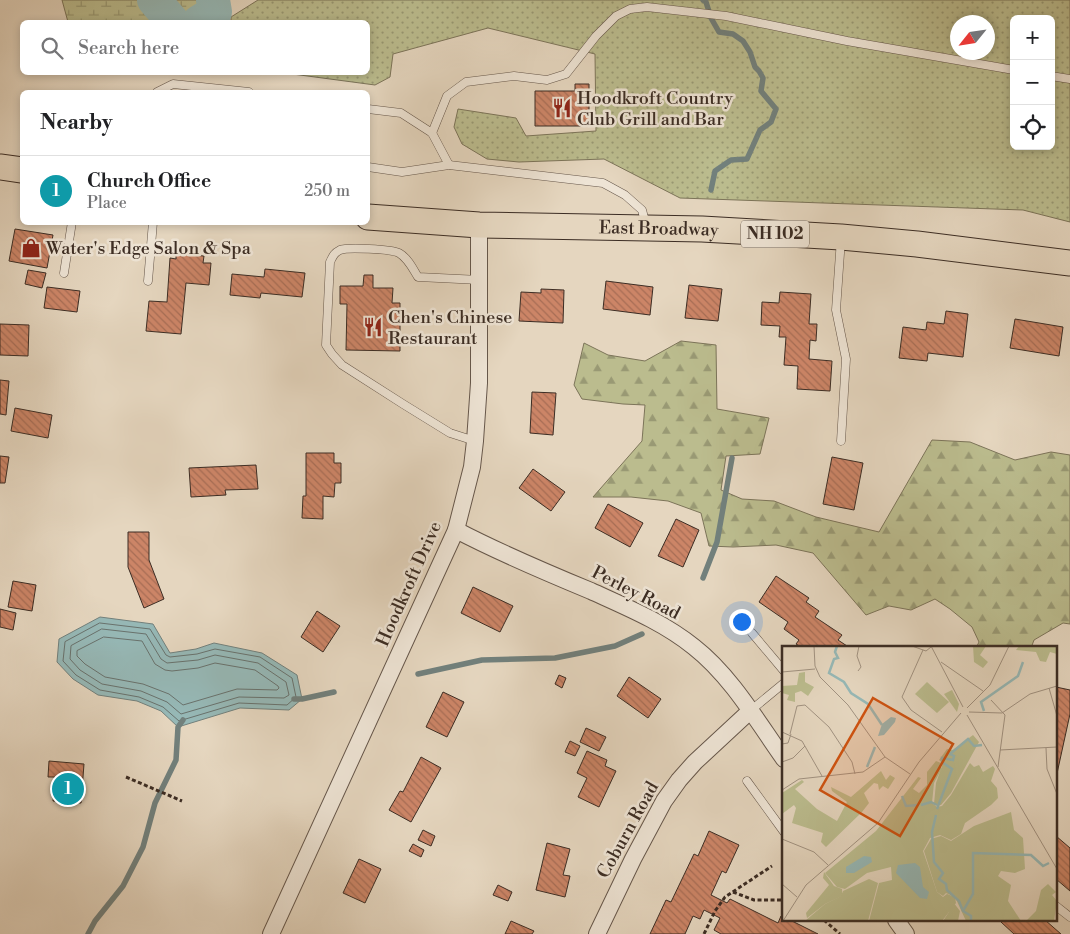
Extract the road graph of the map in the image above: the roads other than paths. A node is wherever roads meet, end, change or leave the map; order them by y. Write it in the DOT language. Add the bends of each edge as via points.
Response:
graph roads {
  1 [pos="1010,69"];
  2 [pos="1055,77"];
  3 [pos="1070,79"];
  4 [pos="161,90"];
  5 [pos="230,90"];
  6 [pos="370,109"];
  7 [pos="432,133"];
  8 [pos="448,166"];
  9 [pos="0,167"];
  10 [pos="370,167"];
  11 [pos="20,170"];
  12 [pos="370,217"];
  13 [pos="72,225"];
  14 [pos="153,225"];
  15 [pos="479,225"];
  16 [pos="646,228"];
  17 [pos="841,237"];
  18 [pos="1070,263"];
  19 [pos="64,273"];
  20 [pos="480,280"];
  21 [pos="148,281"];
  22 [pos="476,441"];
  23 [pos="841,441"];
  24 [pos="456,530"];
  25 [pos="752,633"];
  26 [pos="782,669"];
  27 [pos="782,685"];
  28 [pos="750,711"];
  29 [pos="782,756"];
  30 [pos="747,781"];
  31 [pos="782,829"];
  32 [pos="1058,908"];
  33 [pos="1070,918"];
  34 [pos="897,922"];
  35 [pos="271,934"];
  36 [pos="597,934"];
  37 [pos="906,934"];
  1 -- 7 [label="lane" via="726,16 648,7 630,9 616,16 566,74 547,80 514,76 466,82 447,96"];
  2 -- 3 [label="lane"];
  4 -- 5 [label="lane" via="173,84"];
  6 -- 7 [label="lane" via="401,113"];
  7 -- 8 [label="lane"];
  8 -- 10 [label="lane" via="402,172"];
  8 -- 16 [label="lane" via="603,183 625,195 642,210"];
  9 -- 11 [label="main road"];
  12 -- 15 [label="main road, East Broadway / NH 102"];
  13 -- 19 [label="lane"];
  14 -- 21 [label="lane"];
  15 -- 16 [label="main road, East Broadway / NH 102"];
  15 -- 20 [label="street, Hoodkroft Drive"];
  16 -- 17 [label="main road, East Broadway / NH 102"];
  17 -- 18 [label="main road, East Broadway / NH 102"];
  17 -- 23 [label="lane" via="836,310 846,359"];
  20 -- 22 [label="street, Hoodkroft Drive"];
  20 -- 22 [label="lane" via="418,278 398,252 342,249 334,253 330,262 326,345 342,365 395,399 450,433"];
  22 -- 24 [label="street, Hoodkroft Drive"];
  24 -- 28 [label="street, Perley Road" via="628,608 675,634 711,663"];
  24 -- 35 [label="street, Hoodkroft Drive"];
  25 -- 26 [label="lane"];
  27 -- 28 [label="lane"];
  28 -- 29 [label="street, Perley Road"];
  28 -- 36 [label="street, Coburn Road" via="695,762 664,801"];
  30 -- 31 [label="lane"];
  32 -- 33 [label="lane"];
  34 -- 37 [label="street"];
}
